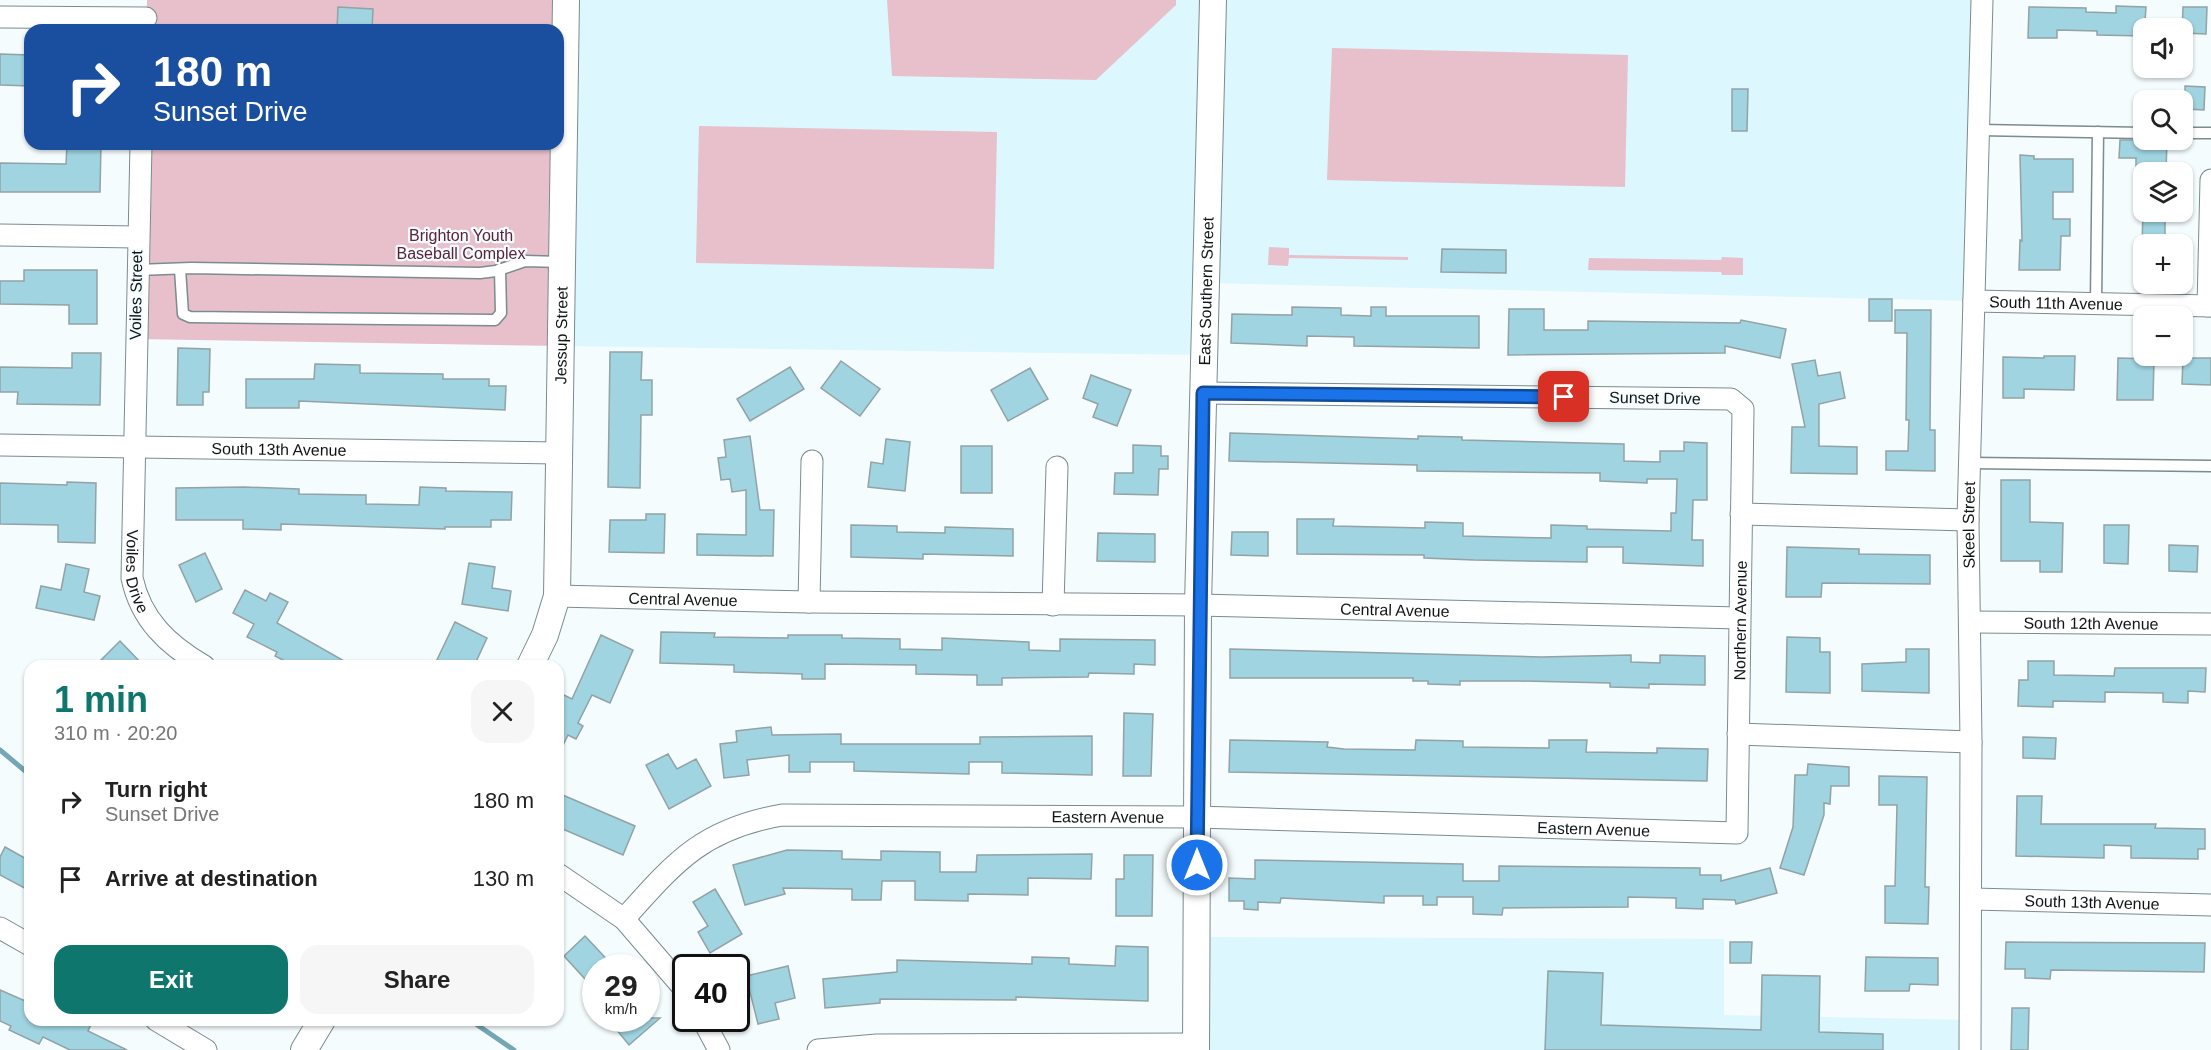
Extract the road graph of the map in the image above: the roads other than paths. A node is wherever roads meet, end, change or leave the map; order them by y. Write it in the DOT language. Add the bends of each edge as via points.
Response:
graph roads {
  1 [pos="566,0"];
  2 [pos="1213,0"];
  3 [pos="1982,0"];
  4 [pos="0,16"];
  5 [pos="146,16"];
  6 [pos="564,105"];
  7 [pos="1979,130"];
  8 [pos="2098,132"];
  9 [pos="2133,132"];
  10 [pos="2193,133"];
  11 [pos="2211,133"];
  12 [pos="141,150"];
  13 [pos="563,150"];
  14 [pos="2211,180"];
  15 [pos="0,235"];
  16 [pos="137,237"];
  17 [pos="561,262"];
  18 [pos="180,269"];
  19 [pos="136,270"];
  20 [pos="500,270"];
  21 [pos="1974,302"];
  22 [pos="2096,303"];
  23 [pos="2209,306"];
  24 [pos="1203,393"];
  25 [pos="1743,409"];
  26 [pos="0,445"];
  27 [pos="134,447"];
  28 [pos="558,453"];
  29 [pos="812,461"];
  30 [pos="1970,463"];
  31 [pos="2211,466"];
  32 [pos="1056,467"];
  33 [pos="1741,514"];
  34 [pos="1968,520"];
  35 [pos="557,596"];
  36 [pos="809,602"];
  37 [pos="1198,604"];
  38 [pos="1053,605"];
  39 [pos="1740,618"];
  40 [pos="1971,622"];
  41 [pos="2211,624"];
  42 [pos="196,660"];
  43 [pos="533,660"];
  44 [pos="1738,734"];
  45 [pos="1971,742"];
  46 [pos="1197,818"];
  47 [pos="1737,833"];
  48 [pos="564,878"];
  49 [pos="1971,899"];
  50 [pos="2211,904"];
  51 [pos="624,919"];
  52 [pos="0,928"];
  53 [pos="24,942"];
  54 [pos="672,975"];
  55 [pos="166,1026"];
  56 [pos="318,1026"];
  57 [pos="709,1032"];
  58 [pos="1196,1047"];
  59 [pos="206,1050"];
  60 [pos="304,1050"];
  61 [pos="719,1050"];
  62 [pos="818,1050"];
  63 [pos="1970,1050"];
  1 -- 6 [label="street, Jessup Street"];
  2 -- 24 [label="street, East Southern Street"];
  3 -- 7 [label="street, Skeel Street"];
  4 -- 5 [label="street"];
  7 -- 8 [label="lane"];
  7 -- 21 [label="street, Skeel Street"];
  8 -- 9 [label="lane"];
  8 -- 22 [label="lane"];
  10 -- 11 [label="lane"];
  12 -- 16 [label="street, Voiles Street"];
  13 -- 17 [label="street, Jessup Street"];
  14 -- 23 [label="street"];
  15 -- 16 [label="street"];
  16 -- 19 [label="street, Voiles Street"];
  17 -- 20 [label="lane" via="525,261"];
  17 -- 28 [label="street, Jessup Street"];
  18 -- 19 [label="lane"];
  18 -- 20 [label="lane" via="480,273"];
  18 -- 20 [label="lane" via="181,306 183,314 190,317 495,320 501,313"];
  19 -- 27 [label="street, Voiles Street"];
  21 -- 22 [label="street, South 11th Avenue"];
  21 -- 30 [label="street, Skeel Street"];
  22 -- 23 [label="street, South 11th Avenue"];
  24 -- 25 [label="street, Sunset Drive" via="1731,399"];
  24 -- 37 [label="street, East Southern Street"];
  25 -- 33 [label="street, Northern Avenue"];
  26 -- 27 [label="street, South 13th Avenue"];
  27 -- 28 [label="street, South 13th Avenue"];
  27 -- 42 [label="street, Voiles Drive" via="131,564 135,590 163,637"];
  28 -- 35 [label="street, Jessup Street"];
  29 -- 36 [label="street"];
  30 -- 31 [label="lane"];
  30 -- 34 [label="street, Skeel Street"];
  32 -- 38 [label="street"];
  33 -- 34 [label="street"];
  33 -- 39 [label="street, Northern Avenue"];
  34 -- 40 [label="street, Skeel Street"];
  35 -- 36 [label="street, Central Avenue"];
  35 -- 43 [label="street, Jessup Street"];
  36 -- 38 [label="street, Central Avenue"];
  37 -- 38 [label="street, Central Avenue"];
  37 -- 39 [label="street, Central Avenue"];
  37 -- 46 [label="street, East Southern Street"];
  39 -- 44 [label="street, Northern Avenue"];
  40 -- 41 [label="street, South 12th Avenue"];
  40 -- 45 [label="street, Skeel Street"];
  44 -- 45 [label="street"];
  44 -- 47 [label="street, Northern Avenue"];
  45 -- 49 [label="street, Skeel Street"];
  46 -- 47 [label="street, Eastern Avenue"];
  46 -- 51 [label="street, Eastern Avenue" via="857,814 757,819 734,826 693,849 664,874"];
  46 -- 58 [label="street, East Southern Street"];
  48 -- 51 [label="street"];
  49 -- 50 [label="street, South 13th Avenue"];
  49 -- 63 [label="street, Skeel Street"];
  51 -- 54 [label="street"];
  52 -- 53 [label="street"];
  55 -- 59 [label="street"];
  56 -- 60 [label="street"];
  57 -- 61 [label="street"];
  58 -- 62 [label="street" via="877,1045"];
}
